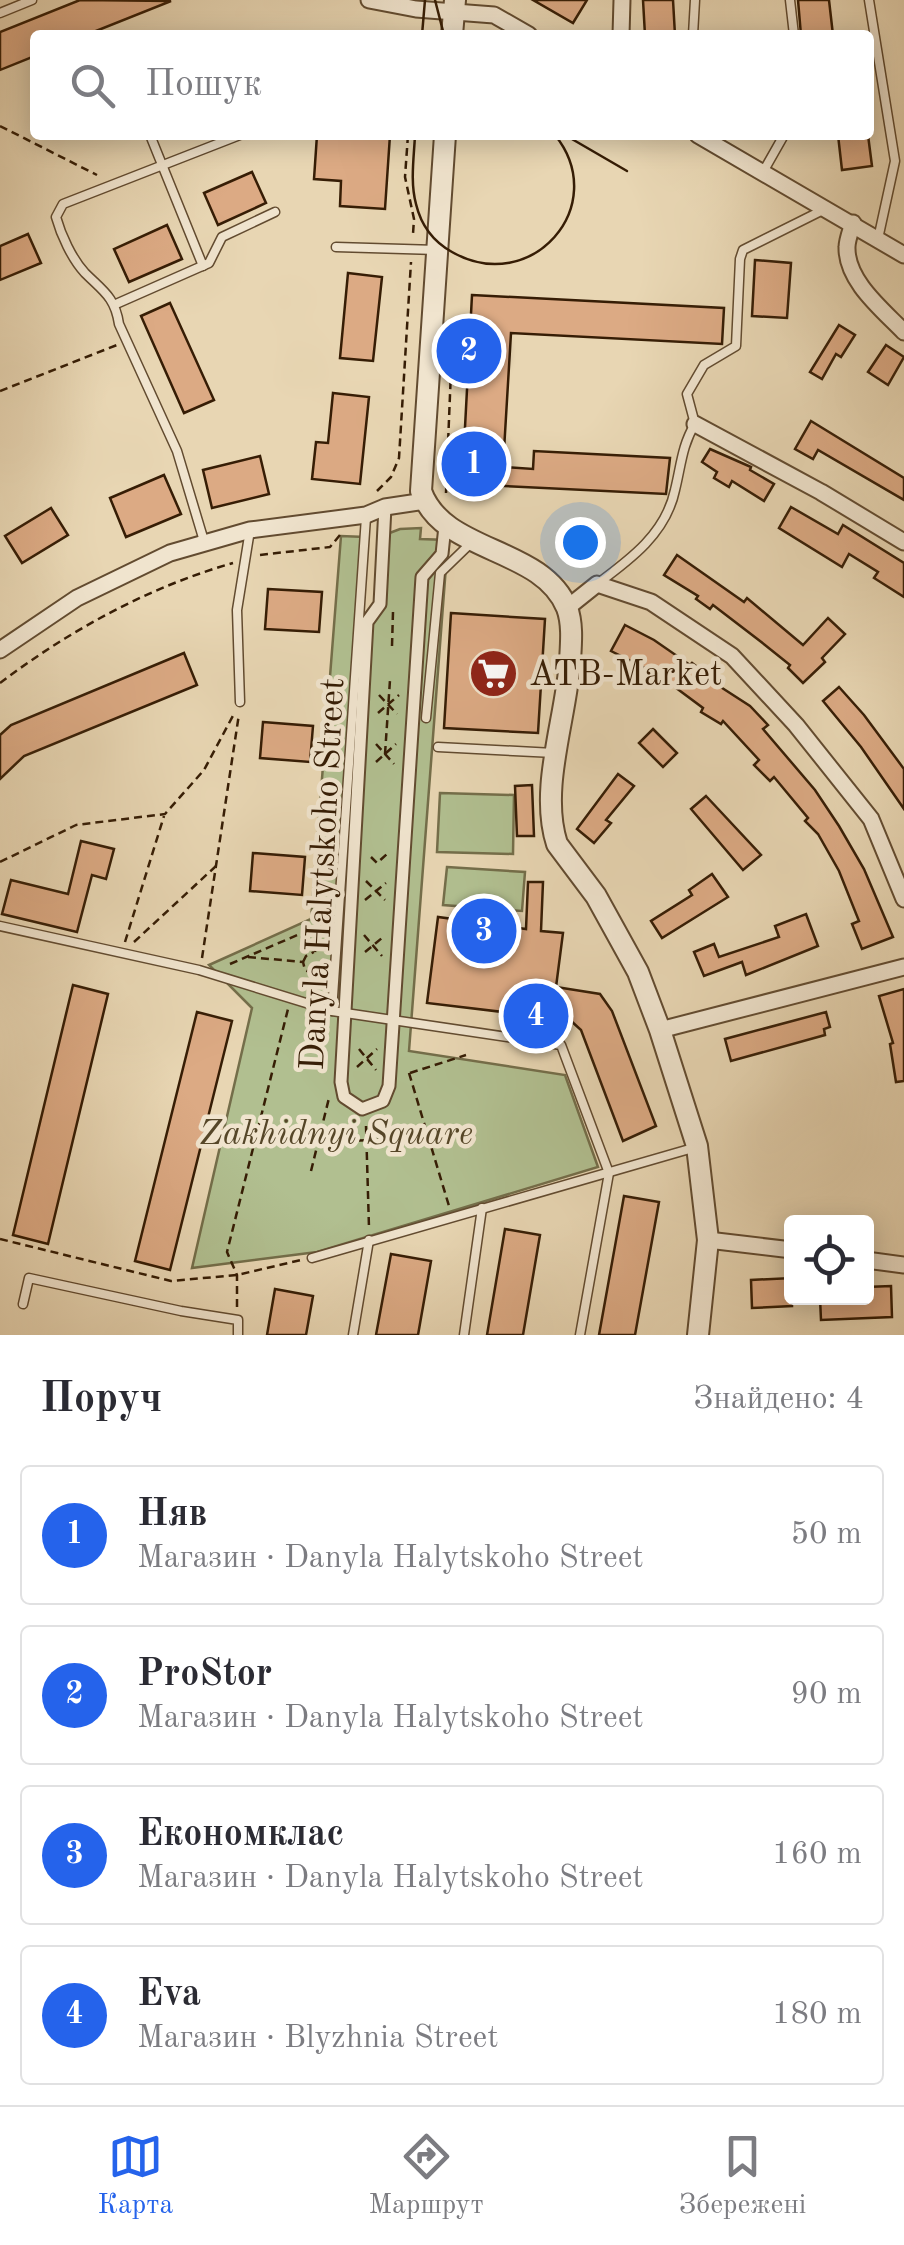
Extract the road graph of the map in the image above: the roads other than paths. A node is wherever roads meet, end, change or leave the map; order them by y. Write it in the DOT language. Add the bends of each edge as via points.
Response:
graph roads {
  1 [pos="32,0"];
  2 [pos="369,0"];
  3 [pos="622,0"];
  4 [pos="695,0"];
  5 [pos="790,0"];
  6 [pos="869,0"];
  7 [pos="410,4"];
  8 [pos="454,6"];
  9 [pos="0,13"];
  10 [pos="520,30"];
  11 [pos="621,30"];
  12 [pos="693,30"];
  13 [pos="793,30"];
  14 [pos="874,30"];
  15 [pos="874,31"];
  16 [pos="152,140"];
  17 [pos="227,140"];
  18 [pos="445,140"];
  19 [pos="707,140"];
  20 [pos="781,140"];
  21 [pos="162,166"];
  22 [pos="763,172"];
  23 [pos="825,208"];
  24 [pos="275,212"];
  25 [pos="854,224"];
  26 [pos="878,239"];
  27 [pos="336,246"];
  28 [pos="437,250"];
  29 [pos="904,255"];
  30 [pos="202,266"];
  31 [pos="116,304"];
  32 [pos="904,332"];
  33 [pos="695,424"];
  34 [pos="425,501"];
  35 [pos="385,507"];
  36 [pos="361,516"];
  37 [pos="445,526"];
  38 [pos="250,530"];
  39 [pos="475,539"];
  40 [pos="204,542"];
  41 [pos="904,542"];
  42 [pos="598,584"];
  43 [pos="567,608"];
  44 [pos="0,650"];
  45 [pos="240,702"];
  46 [pos="426,718"];
  47 [pos="438,748"];
  48 [pos="558,754"];
  49 [pos="904,899"];
  50 [pos="348,916"];
  51 [pos="0,926"];
  52 [pos="904,967"];
  53 [pos="332,1011"];
  54 [pos="346,1014"];
  55 [pos="394,1020"];
  56 [pos="660,1030"];
  57 [pos="698,1146"];
  58 [pos="609,1173"];
  59 [pos="482,1208"];
  60 [pos="369,1240"];
  61 [pos="708,1240"];
  62 [pos="784,1249"];
  63 [pos="312,1258"];
  64 [pos="874,1261"];
  65 [pos="904,1265"];
  66 [pos="23,1304"];
  67 [pos="238,1335"];
  68 [pos="353,1335"];
  69 [pos="464,1335"];
  70 [pos="580,1335"];
  71 [pos="698,1335"];
  1 -- 9 [label="lane"];
  2 -- 7 [label="street"];
  3 -- 11 [label="street"];
  4 -- 12 [label="lane"];
  5 -- 13 [label="lane"];
  6 -- 14 [label="lane"];
  7 -- 8 [label="street"];
  8 -- 10 [label="street" via="494,15"];
  15 -- 26 [label="lane" via="895,161"];
  16 -- 21 [label="lane"];
  17 -- 21 [label="lane"];
  18 -- 28 [label="street"];
  19 -- 22 [label="street"];
  20 -- 22 [label="lane"];
  21 -- 30 [label="lane"];
  21 -- 31 [label="lane" via="64,204 56,217 84,272"];
  22 -- 23 [label="street"];
  23 -- 25 [label="street"];
  23 -- 33 [label="lane" via="743,250 736,346 704,366 687,394"];
  24 -- 30 [label="lane" via="222,237"];
  25 -- 26 [label="street"];
  25 -- 32 [label="street" via="846,247 855,274"];
  26 -- 29 [label="street"];
  27 -- 28 [label="lane"];
  28 -- 34 [label="street"];
  30 -- 31 [label="lane"];
  31 -- 40 [label="lane" via="119,324 178,450"];
  33 -- 41 [label="street"];
  33 -- 42 [label="lane" via="684,442 675,495 656,532"];
  34 -- 35 [label="street"];
  34 -- 37 [label="street"];
  35 -- 36 [label="street"];
  35 -- 50 [label="street, Danyla Halytskoho Street" via="380,604 367,622"];
  36 -- 38 [label="street"];
  36 -- 50 [label="lane"];
  37 -- 39 [label="street"];
  37 -- 55 [label="street" via="442,554 422,578"];
  38 -- 40 [label="street"];
  38 -- 45 [label="lane" via="237,610"];
  39 -- 43 [label="street" via="554,587"];
  39 -- 46 [label="lane" via="440,572"];
  40 -- 44 [label="street" via="107,582"];
  42 -- 43 [label="street"];
  42 -- 49 [label="street" via="652,602 732,656 871,820"];
  43 -- 48 [label="street" via="572,639"];
  47 -- 48 [label="lane"];
  48 -- 56 [label="street" via="550,796 557,844 620,935"];
  50 -- 53 [label="lane"];
  50 -- 54 [label="street, Danyla Halytskoho Street"];
  51 -- 53 [label="lane" via="200,970"];
  52 -- 56 [label="street"];
  53 -- 54 [label="lane"];
  54 -- 55 [label="lane"];
  54 -- 55 [label="street, Danyla Halytskoho Street" via="341,1082 348,1103 366,1109 384,1101"];
  55 -- 58 [label="lane" via="560,1045"];
  56 -- 57 [label="street"];
  57 -- 58 [label="lane"];
  57 -- 61 [label="street"];
  58 -- 59 [label="lane"];
  58 -- 70 [label="lane"];
  59 -- 60 [label="lane"];
  59 -- 69 [label="lane"];
  60 -- 63 [label="lane"];
  60 -- 68 [label="lane"];
  61 -- 62 [label="street"];
  61 -- 71 [label="street"];
  64 -- 65 [label="street"];
  66 -- 67 [label="lane" via="29,1278 238,1320"];
}
